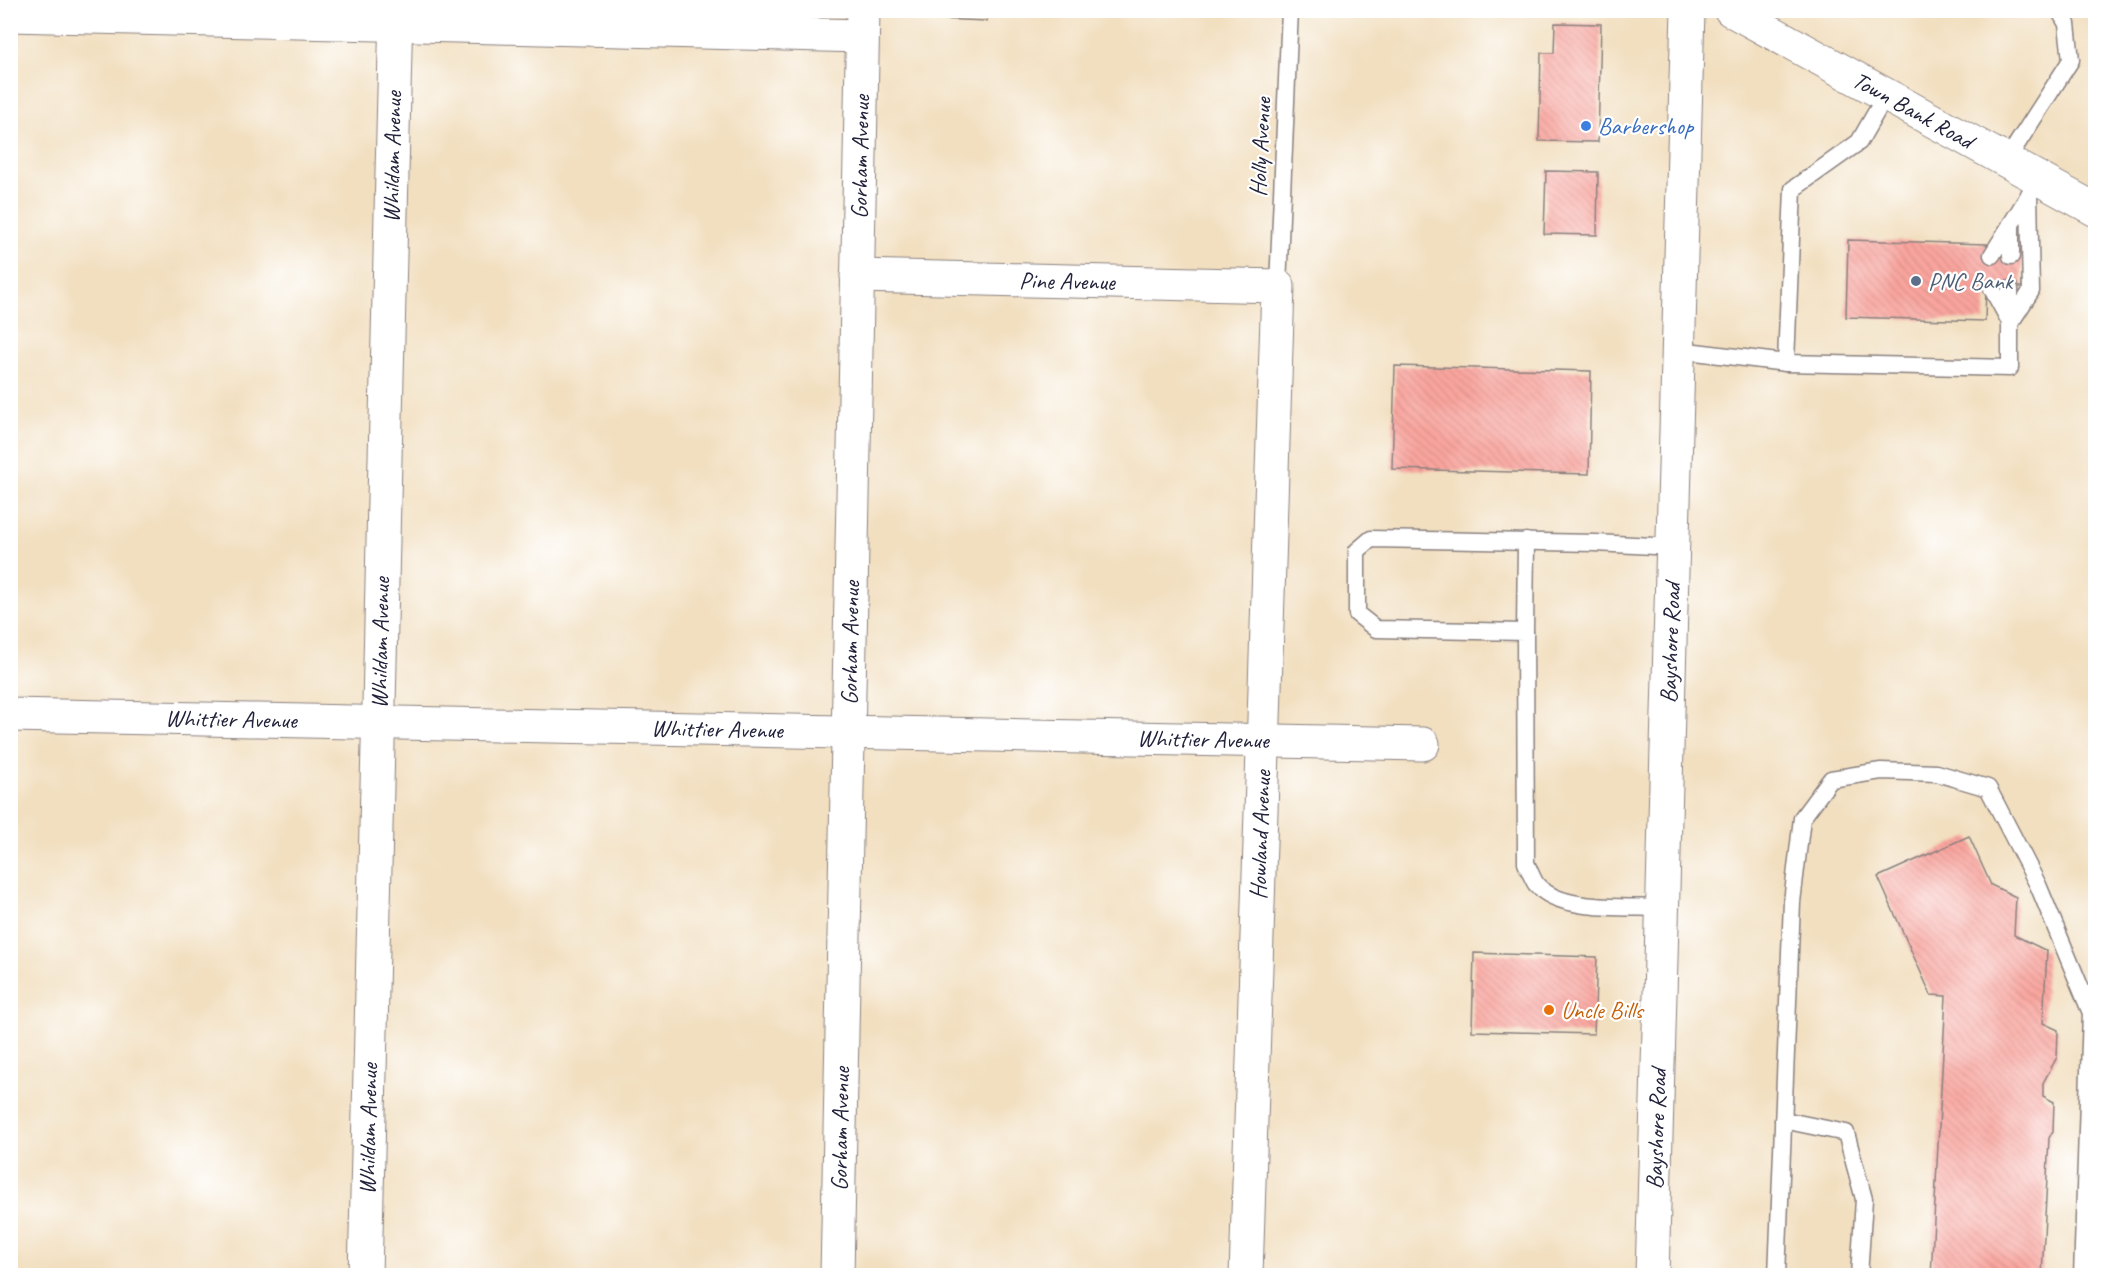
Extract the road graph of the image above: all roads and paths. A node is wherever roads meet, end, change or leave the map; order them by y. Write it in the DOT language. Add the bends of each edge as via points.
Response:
graph roads {
  1 [pos="1290,10"];
  2 [pos="1688,10"];
  3 [pos="1731,10"];
  4 [pos="2059,10"];
  5 [pos="10,15"];
  6 [pos="396,17"];
  7 [pos="862,23"];
  8 [pos="1886,96"];
  9 [pos="2006,161"];
  10 [pos="2034,187"];
  11 [pos="2096,210"];
  12 [pos="2011,224"];
  13 [pos="1992,255"];
  14 [pos="2011,256"];
  15 [pos="857,276"];
  16 [pos="1278,286"];
  17 [pos="2010,289"];
  18 [pos="1992,290"];
  19 [pos="2010,323"];
  20 [pos="1679,350"];
  21 [pos="1786,363"];
  22 [pos="1526,541"];
  23 [pos="1673,547"];
  24 [pos="1525,632"];
  25 [pos="10,715"];
  26 [pos="378,722"];
  27 [pos="848,732"];
  28 [pos="1263,741"];
  29 [pos="1423,744"];
  30 [pos="1662,908"];
  31 [pos="1783,1120"];
  32 [pos="365,1275"];
  33 [pos="837,1275"];
  34 [pos="1246,1275"];
  35 [pos="1652,1275"];
  36 [pos="1777,1275"];
  37 [pos="1859,1275"];
  38 [pos="2082,1275"];
  1 -- 16 [label="lane, Holly Avenue"];
  2 -- 20 [label="street, Bayshore Road"];
  3 -- 8 [label="street, Town Bank Road"];
  4 -- 9 [label="lane" via="2067,24 2071,60"];
  5 -- 6 [label="street"];
  6 -- 7 [label="street"];
  6 -- 26 [label="street, Whildam Avenue"];
  7 -- 15 [label="street, Gorham Avenue"];
  8 -- 9 [label="street, Town Bank Road"];
  8 -- 21 [label="lane" via="1859,142 1792,189"];
  9 -- 10 [label="street, Town Bank Road"];
  10 -- 11 [label="street, Town Bank Road"];
  10 -- 12 [label="lane"];
  10 -- 19 [label="lane" via="2031,291"];
  12 -- 13 [label="lane"];
  12 -- 14 [label="lane"];
  15 -- 16 [label="street, Pine Avenue"];
  15 -- 27 [label="street, Gorham Avenue"];
  16 -- 28 [label="street, Howland Avenue"];
  17 -- 19 [label="lane"];
  18 -- 19 [label="lane"];
  19 -- 21 [label="lane" via="2010,368"];
  20 -- 21 [label="lane"];
  20 -- 23 [label="street, Bayshore Road"];
  22 -- 23 [label="lane"];
  22 -- 24 [label="lane"];
  22 -- 24 [label="lane" via="1371,539 1358,550 1358,614 1376,629"];
  23 -- 30 [label="street, Bayshore Road"];
  24 -- 30 [label="lane" via="1526,862 1536,883 1551,897 1580,904"];
  25 -- 26 [label="street, Whittier Avenue"];
  26 -- 27 [label="street, Whittier Avenue"];
  26 -- 32 [label="street, Whildam Avenue"];
  27 -- 28 [label="street, Whittier Avenue"];
  27 -- 33 [label="street, Gorham Avenue"];
  28 -- 29 [label="street, Whittier Avenue"];
  28 -- 34 [label="street, Howland Avenue"];
  30 -- 35 [label="street, Bayshore Road"];
  31 -- 36 [label="lane"];
  31 -- 37 [label="lane" via="1846,1133 1864,1199"];
  31 -- 38 [label="lane" via="1792,902 1802,818 1831,779 1881,771 1937,772 1988,788 2038,885 2091,1013"];
}
